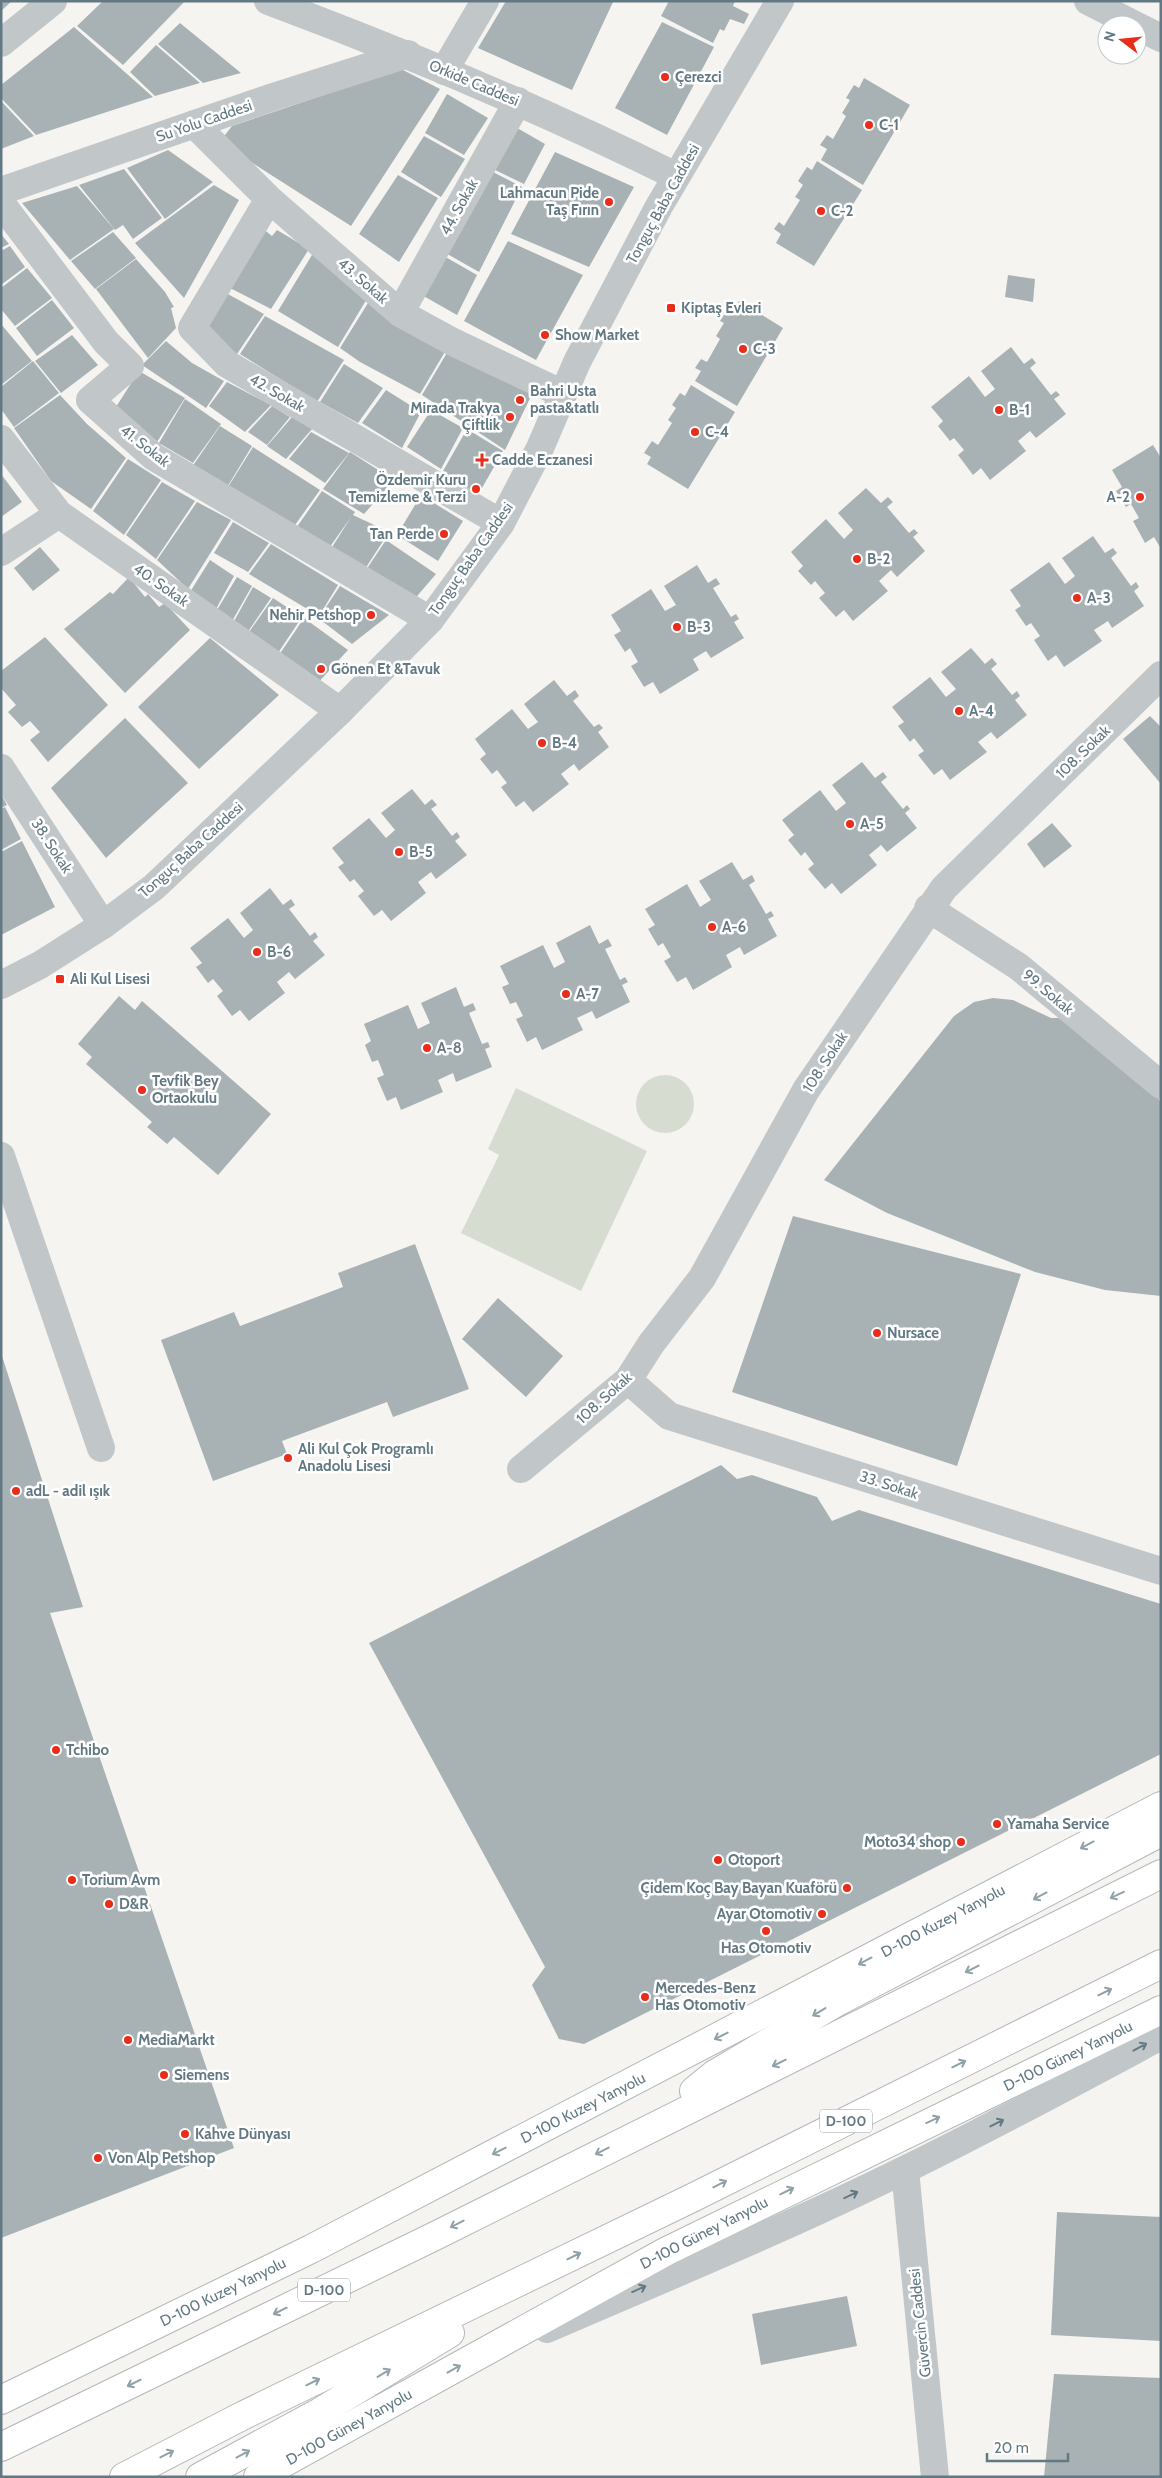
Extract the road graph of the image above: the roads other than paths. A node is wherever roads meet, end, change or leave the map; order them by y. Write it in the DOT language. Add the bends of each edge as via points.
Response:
graph roads {
  1 [pos="53,1"];
  2 [pos="268,1"];
  3 [pos="485,1"];
  4 [pos="780,1"];
  5 [pos="1088,1"];
  6 [pos="1115,15"];
  7 [pos="1147,31"];
  8 [pos="1161,38"];
  9 [pos="1,43"];
  10 [pos="408,54"];
  11 [pos="444,71"];
  12 [pos="518,101"];
  13 [pos="194,124"];
  14 [pos="676,176"];
  15 [pos="1,191"];
  16 [pos="269,199"];
  17 [pos="1,203"];
  18 [pos="400,313"];
  19 [pos="563,394"];
  20 [pos="1,439"];
  21 [pos="60,514"];
  22 [pos="501,523"];
  23 [pos="1,552"];
  24 [pos="430,620"];
  25 [pos="1161,675"];
  26 [pos="340,711"];
  27 [pos="1,768"];
  28 [pos="928,908"];
  29 [pos="103,924"];
  30 [pos="1,984"];
  31 [pos="1161,1086"];
  32 [pos="1,1156"];
  33 [pos="628,1380"];
  34 [pos="101,1448"];
  35 [pos="521,1469"];
  36 [pos="1161,1571"];
  37 [pos="1161,1806"];
  38 [pos="1161,1832"];
  39 [pos="1161,1874"];
  40 [pos="1161,1964"];
  41 [pos="1161,2010"];
  42 [pos="1161,2036"];
  43 [pos="645,2129"];
  44 [pos="905,2170"];
  45 [pos="530,2277"];
  46 [pos="512,2337"];
  47 [pos="1,2400"];
  48 [pos="1,2447"];
  49 [pos="124,2477"];
  50 [pos="200,2477"];
  51 [pos="258,2477"];
  52 [pos="936,2477"];
  1 -- 9 [label="street"];
  2 -- 10 [label="street, Orkide Caddesi"];
  3 -- 11 [label="street"];
  4 -- 14 [label="street, Tonguç Baba Caddesi"];
  5 -- 6 [label="street"];
  7 -- 8 [label="street"];
  10 -- 11 [label="street, Orkide Caddesi"];
  10 -- 13 [label="street, Su Yolu Caddesi"];
  11 -- 12 [label="street, Orkide Caddesi"];
  12 -- 14 [label="street, Orkide Caddesi"];
  12 -- 18 [label="street, 44. Sokak"];
  13 -- 15 [label="street, Su Yolu Caddesi"];
  13 -- 16 [label="street, 43. Sokak"];
  14 -- 19 [label="street, Tonguç Baba Caddesi"];
  16 -- 18 [label="street, 43. Sokak"];
  16 -- 22 [label="street, 42. Sokak" via="192,328 227,364"];
  17 -- 24 [label="street, 41. Sokak" via="106,342 130,366 90,400 154,457"];
  18 -- 19 [label="street, 43. Sokak"];
  19 -- 22 [label="street, Tonguç Baba Caddesi" via="540,448"];
  20 -- 21 [label="street, 40. Sokak"];
  21 -- 23 [label="street"];
  21 -- 26 [label="street, 40. Sokak"];
  22 -- 24 [label="street, Tonguç Baba Caddesi"];
  24 -- 26 [label="street, Tonguç Baba Caddesi"];
  25 -- 28 [label="street, 108. Sokak" via="951,881"];
  26 -- 29 [label="street, Tonguç Baba Caddesi" via="154,887"];
  27 -- 29 [label="street, 38. Sokak"];
  28 -- 31 [label="street, 99. Sokak" via="1019,967"];
  28 -- 33 [label="street, 108. Sokak" via="806,1090 702,1278 651,1344"];
  29 -- 30 [label="street, Tonguç Baba Caddesi" via="40,965"];
  32 -- 34 [label="street"];
  33 -- 35 [label="street, 108. Sokak"];
  33 -- 36 [label="street, 33. Sokak" via="669,1416"];
  37 -- 47 [label="main road, D-100 Kuzey Yanyolu, one-way" via="311,2249"];
  38 -- 43 [label="main road, one-way" via="837,2002 715,2074"];
  39 -- 43 [label="main road, D-100, one-way"];
  45 -- 40 [label="main road, D-100, one-way"];
  46 -- 41 [label="main road, D-100 Güney Yanyolu, one-way" via="667,2251"];
  44 -- 42 [label="street, one-way"];
  43 -- 48 [label="main road, D-100, one-way" via="426,2240"];
  46 -- 44 [label="street, one-way" via="556,2325"];
  44 -- 52 [label="street, Güvercin Caddesi"];
  49 -- 45 [label="main road, D-100, one-way" via="244,2415"];
  50 -- 45 [label="main road, one-way" via="320,2412 403,2362"];
  51 -- 46 [label="main road, D-100 Güney Yanyolu, one-way"];
}
